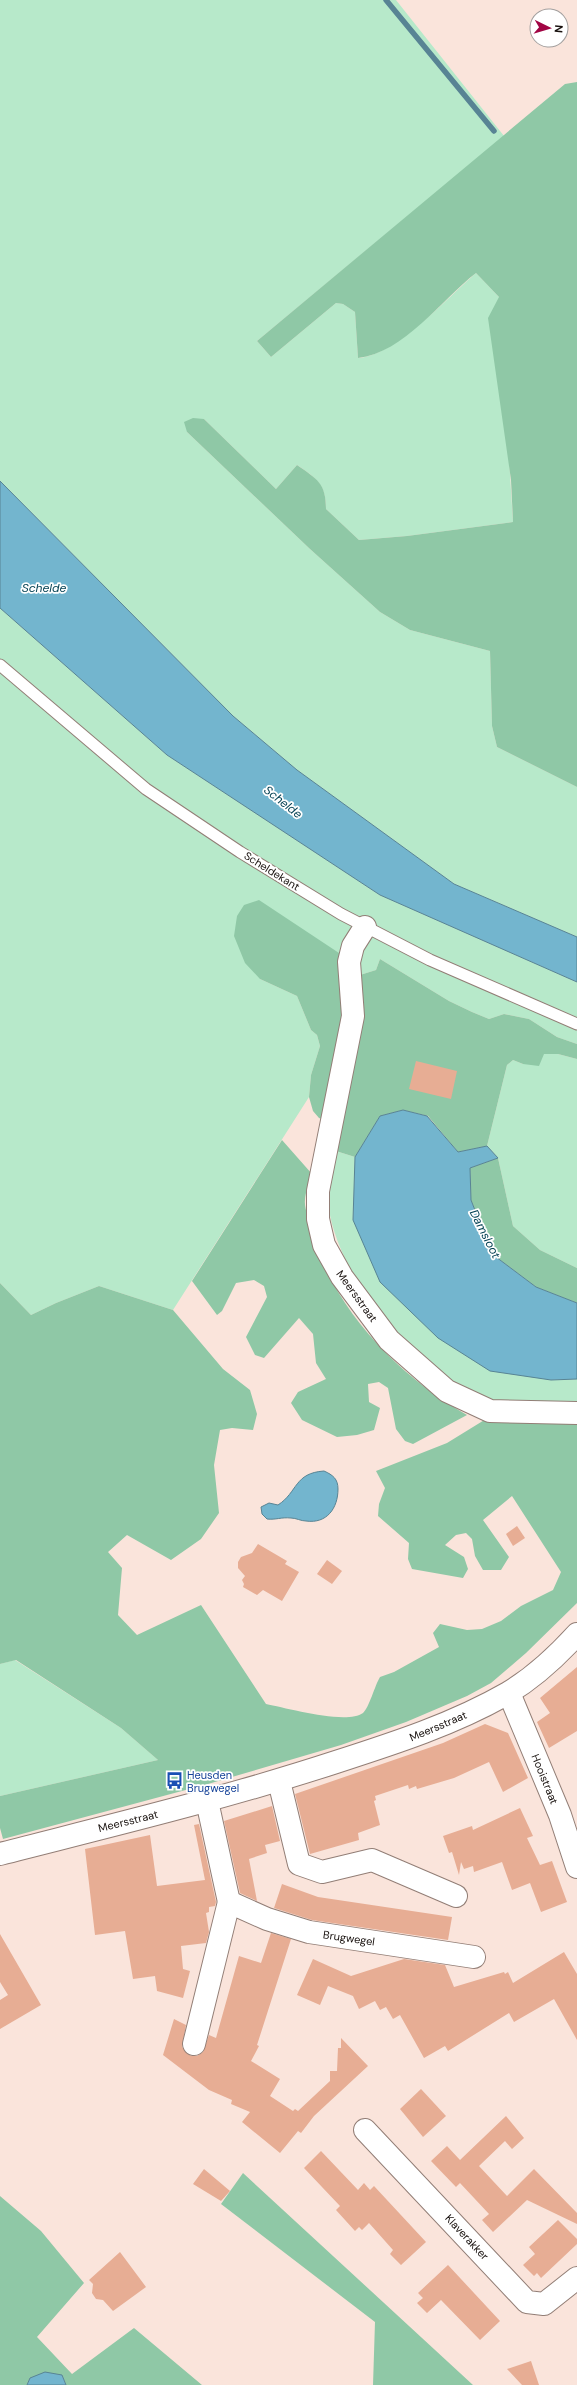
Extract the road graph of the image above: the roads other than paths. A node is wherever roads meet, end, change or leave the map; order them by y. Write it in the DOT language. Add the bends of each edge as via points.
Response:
graph roads {
  1 [pos="0,665"];
  2 [pos="365,927"];
  3 [pos="577,1024"];
  4 [pos="577,1413"];
  5 [pos="577,1634"];
  6 [pos="509,1693"];
  7 [pos="279,1781"];
  8 [pos="207,1801"];
  9 [pos="0,1854"];
  10 [pos="577,1868"];
  11 [pos="456,1896"];
  12 [pos="229,1902"];
  13 [pos="474,1957"];
  14 [pos="194,2044"];
  15 [pos="365,2130"];
  16 [pos="577,2278"];
  1 -- 2 [label="lane, Scheldekant" via="146,789 240,852"];
  2 -- 3 [label="lane, Scheldekant" via="430,960"];
  2 -- 4 [label="street, Meersstraat" via="353,946 349,962 352,1016 318,1191 318,1218 324,1245 342,1278 389,1340 447,1391 490,1411"];
  5 -- 6 [label="street, Meersstraat" via="559,1653"];
  6 -- 7 [label="street, Meersstraat" via="435,1728"];
  6 -- 10 [label="street, Hooistraat" via="560,1815"];
  7 -- 8 [label="street, Meersstraat"];
  7 -- 11 [label="street" via="299,1864 322,1872 372,1860"];
  8 -- 9 [label="street, Meersstraat"];
  8 -- 12 [label="street"];
  12 -- 13 [label="street, Brugwegel" via="267,1919 309,1932"];
  12 -- 14 [label="street"];
  15 -- 16 [label="street, Klaverakker" via="527,2302 544,2304"];
}
